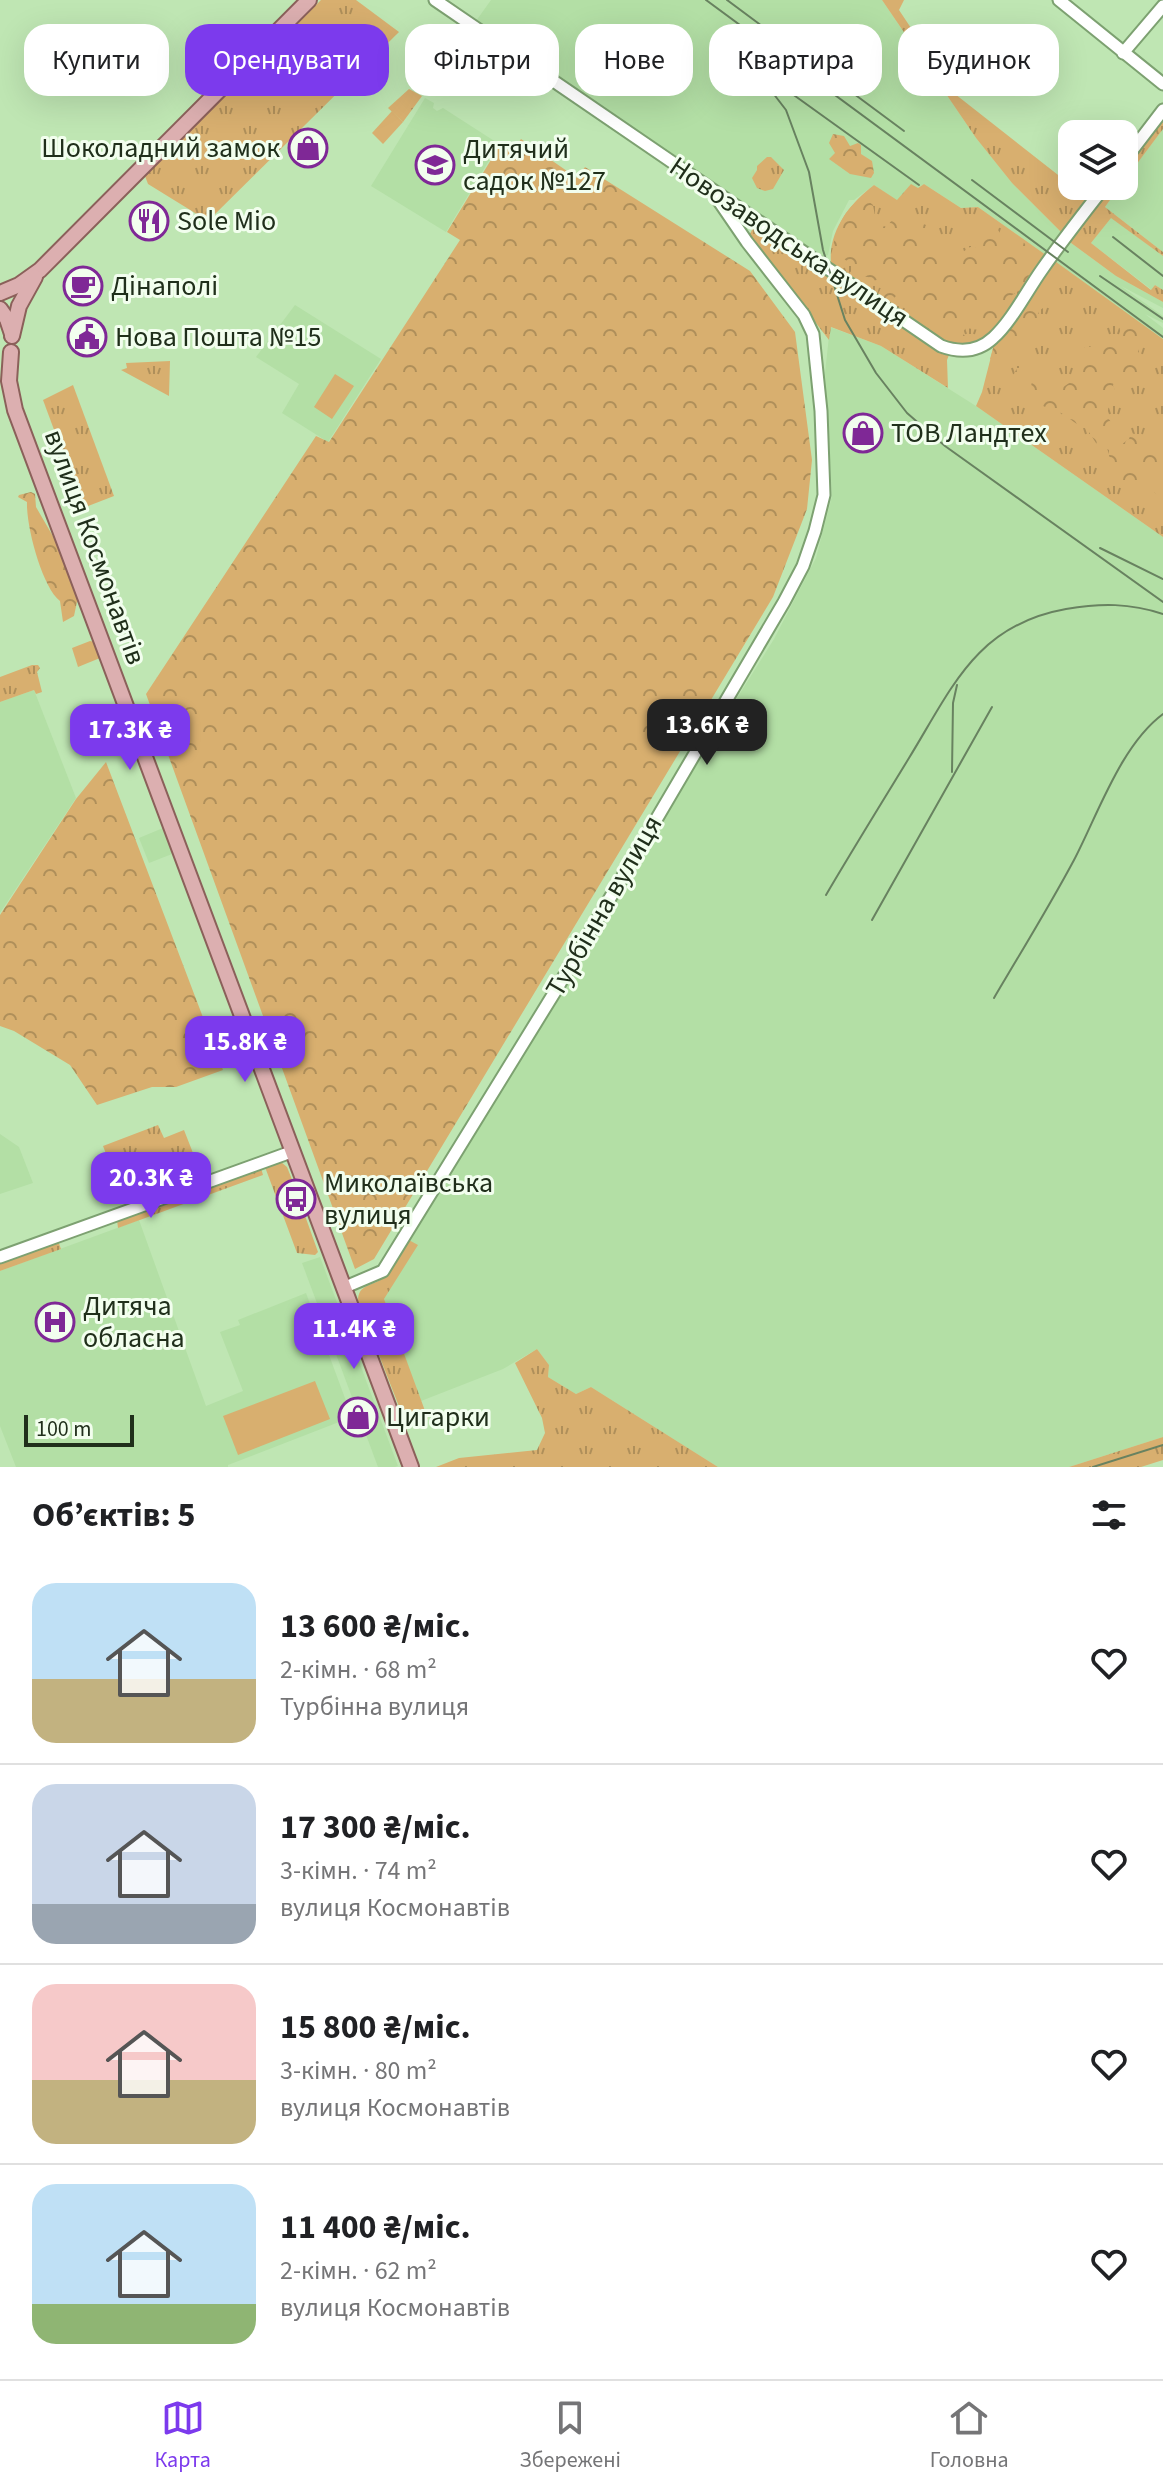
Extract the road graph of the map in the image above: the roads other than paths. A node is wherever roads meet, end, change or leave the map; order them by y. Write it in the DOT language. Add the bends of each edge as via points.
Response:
graph roads {
  1 [pos="309,0"];
  2 [pos="435,0"];
  3 [pos="1059,0"];
  4 [pos="1163,6"];
  5 [pos="1123,53"];
  6 [pos="1163,84"];
  7 [pos="1163,110"];
  8 [pos="1138,143"];
  9 [pos="712,191"];
  10 [pos="1094,200"];
  11 [pos="40,270"];
  12 [pos="0,293"];
  13 [pos="0,309"];
  14 [pos="12,336"];
  15 [pos="11,352"];
  16 [pos="0,369"];
  17 [pos="0,392"];
  18 [pos="15,410"];
  19 [pos="291,1152"];
  20 [pos="0,1257"];
  21 [pos="343,1288"];
  22 [pos="409,1467"];
  1 -- 11 [label="main road"];
  2 -- 9 [label="street, Новозаводська вулиця"];
  3 -- 5 [label="street"];
  4 -- 5 [label="street"];
  5 -- 6 [label="street"];
  7 -- 8 [label="street"];
  9 -- 10 [label="street, Новозаводська вулиця" via="941,346 966,352 997,334"];
  9 -- 21 [label="street, Турбінна вулиця" via="813,334 824,495 815,531 784,602 438,1183 383,1271"];
  11 -- 12 [label="main road"];
  11 -- 14 [label="main road" via="19,306"];
  13 -- 14 [label="main road"];
  14 -- 15 [label="main road, вулиця Космонавтів"];
  15 -- 16 [label="main road"];
  15 -- 18 [label="main road, вулиця Космонавтів"];
  17 -- 18 [label="main road, вулиця Космонавтів"];
  18 -- 19 [label="main road, вулиця Космонавтів"];
  19 -- 20 [label="street"];
  19 -- 21 [label="main road, вулиця Космонавтів"];
  21 -- 22 [label="main road, вулиця Космонавтів"];
}
